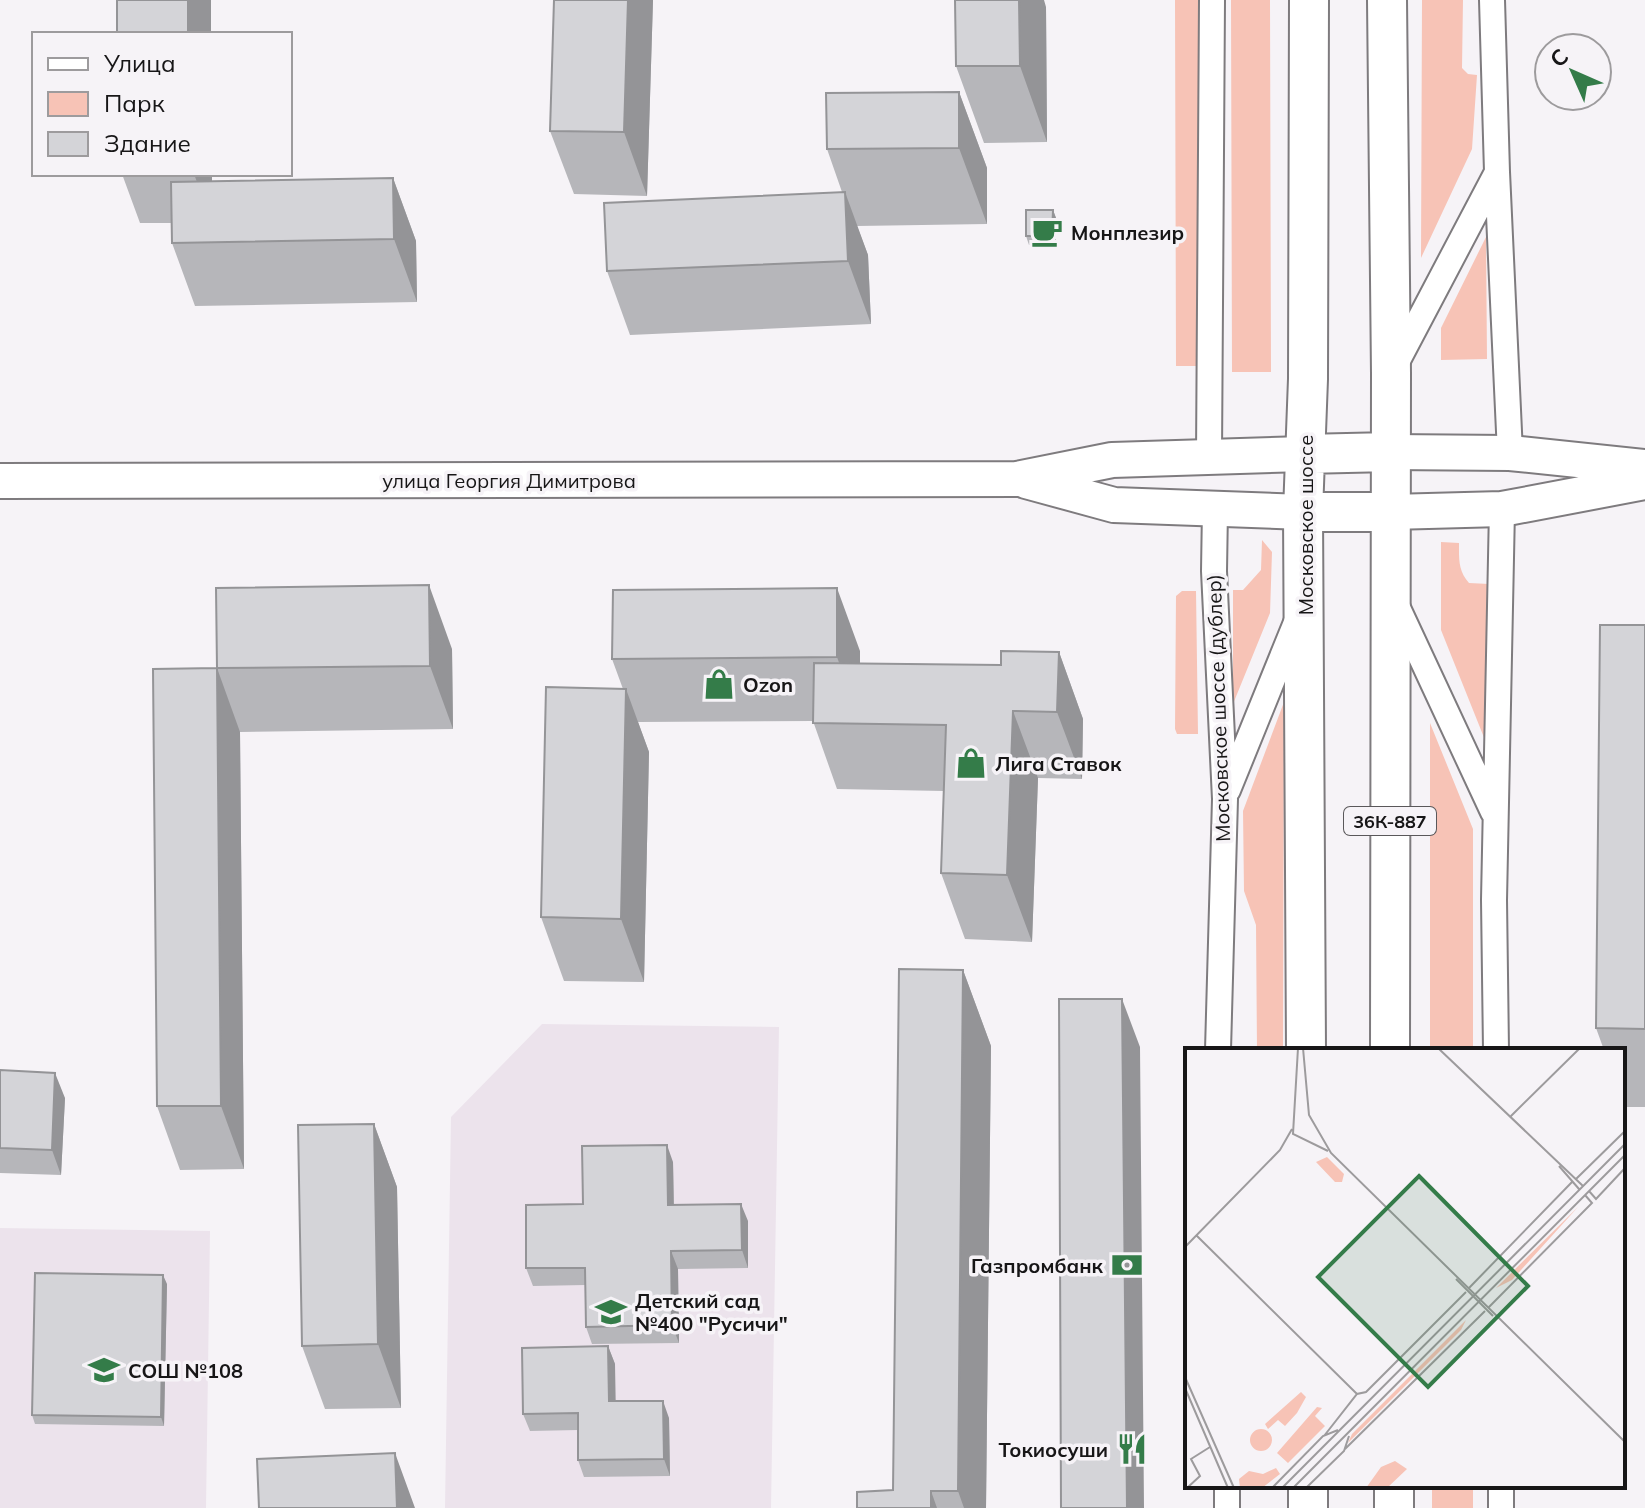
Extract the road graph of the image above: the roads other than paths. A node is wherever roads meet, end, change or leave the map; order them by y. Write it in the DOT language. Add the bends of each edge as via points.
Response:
graph roads {
  1 [pos="1212,0"];
  2 [pos="1309,0"];
  3 [pos="1387,0"];
  4 [pos="1492,0"];
  5 [pos="1497,172"];
  6 [pos="1391,373"];
  7 [pos="1390,452"];
  8 [pos="1510,453"];
  9 [pos="1304,454"];
  10 [pos="1209,456"];
  11 [pos="1645,467"];
  12 [pos="1017,479"];
  13 [pos="0,481"];
  14 [pos="1645,482"];
  15 [pos="1215,509"];
  16 [pos="1502,509"];
  17 [pos="1303,512"];
  18 [pos="1391,512"];
  19 [pos="1390,593"];
  20 [pos="1305,600"];
  21 [pos="1225,799"];
  22 [pos="1495,818"];
  23 [pos="1218,1048"];
  24 [pos="1306,1048"];
  25 [pos="1390,1048"];
  26 [pos="1496,1048"];
  1 -- 10 [label="street"];
  2 -- 9 [label="main road, Московское шоссе"];
  3 -- 6 [label="main road, 36К-887"];
  4 -- 5 [label="street"];
  5 -- 6 [label="street"];
  5 -- 8 [label="street"];
  6 -- 7 [label="main road, 36К-887"];
  7 -- 8 [label="main road, улица Георгия Димитрова"];
  7 -- 9 [label="main road, улица Георгия Димитрова"];
  7 -- 18 [label="main road, 36К-887"];
  8 -- 11 [label="main road, улица Георгия Димитрова"];
  9 -- 10 [label="main road, улица Георгия Димитрова"];
  9 -- 17 [label="main road, Московское шоссе"];
  10 -- 12 [label="main road, улица Георгия Димитрова" via="1112,460"];
  12 -- 13 [label="main road, улица Георгия Димитрова"];
  12 -- 15 [label="main road, улица Георгия Димитрова" via="1114,505"];
  14 -- 16 [label="main road, улица Георгия Димитрова"];
  15 -- 17 [label="main road, улица Георгия Димитрова"];
  15 -- 21 [label="street, Московское шоссе (дублер)"];
  16 -- 18 [label="main road, улица Георгия Димитрова"];
  16 -- 22 [label="street"];
  17 -- 18 [label="main road, улица Георгия Димитрова"];
  17 -- 20 [label="main road, Московское шоссе"];
  18 -- 19 [label="main road, 36К-887"];
  19 -- 22 [label="street"];
  19 -- 25 [label="main road, 36К-887"];
  20 -- 21 [label="street"];
  20 -- 24 [label="main road, Московское шоссе"];
  21 -- 23 [label="street, Московское шоссе (дублер)"];
  22 -- 26 [label="street"];
}
